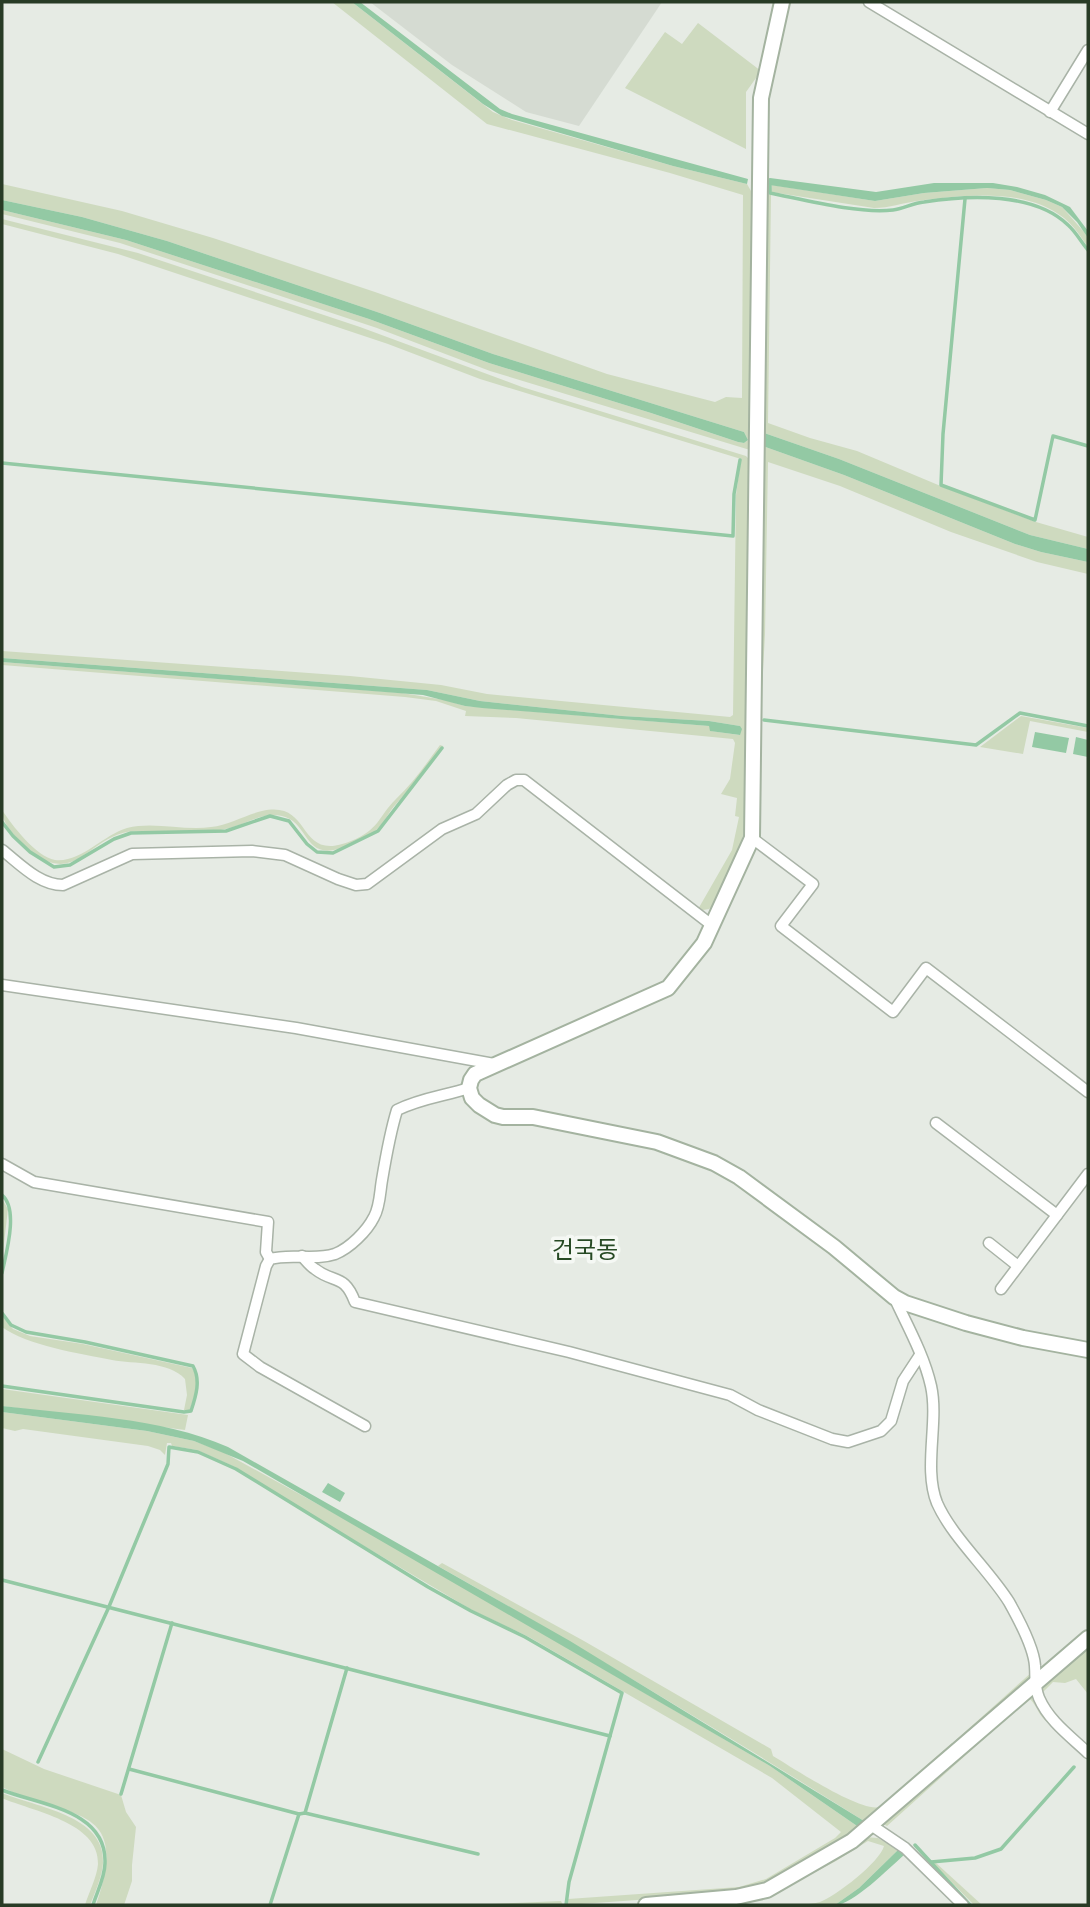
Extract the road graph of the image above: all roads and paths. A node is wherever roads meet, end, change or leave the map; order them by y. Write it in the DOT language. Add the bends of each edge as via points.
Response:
graph roads {
  1 [pos="782,2"];
  2 [pos="869,2"];
  3 [pos="1088,50"];
  4 [pos="1050,112"];
  5 [pos="1088,134"];
  6 [pos="752,838"];
  7 [pos="2,850"];
  8 [pos="713,926"];
  9 [pos="2,985"];
  10 [pos="494,1064"];
  11 [pos="469,1088"];
  12 [pos="1088,1092"];
  13 [pos="936,1123"];
  14 [pos="2,1164"];
  15 [pos="1088,1174"];
  16 [pos="1057,1215"];
  17 [pos="989,1243"];
  18 [pos="302,1256"];
  19 [pos="270,1259"];
  20 [pos="1018,1266"];
  21 [pos="1001,1289"];
  22 [pos="894,1297"];
  23 [pos="1088,1350"];
  24 [pos="920,1355"];
  25 [pos="365,1426"];
  26 [pos="1088,1637"];
  27 [pos="1034,1683"];
  28 [pos="1088,1753"];
  29 [pos="871,1825"];
  30 [pos="646,1905"];
  31 [pos="963,1905"];
  1 -- 6 [label="street" via="761,98"];
  2 -- 4 [label="street"];
  3 -- 4 [label="street"];
  4 -- 5 [label="street"];
  6 -- 8 [label="street"];
  6 -- 12 [label="street" via="813,884 781,926 893,1012 926,968"];
  7 -- 8 [label="street" via="51,885 63,885 132,854 190,851 271,852 356,885 367,884 442,829 476,814 508,785 524,780"];
  8 -- 10 [label="street" via="668,988"];
  9 -- 10 [label="street" via="296,1028"];
  10 -- 11 [label="street" via="475,1074"];
  11 -- 18 [label="street" via="416,1100 397,1111 376,1214 364,1231 335,1254"];
  11 -- 22 [label="street" via="472,1098 495,1115 533,1117 657,1142 714,1163 823,1239"];
  13 -- 16 [label="street"];
  14 -- 19 [label="street" via="34,1182 268,1222 266,1252"];
  15 -- 16 [label="street"];
  16 -- 20 [label="street"];
  17 -- 20 [label="street"];
  18 -- 19 [label="street"];
  18 -- 24 [label="street" via="316,1270 342,1282 355,1302 730,1395 758,1410 848,1442 881,1431 891,1421 903,1381"];
  19 -- 25 [label="street" via="243,1354"];
  20 -- 21 [label="street"];
  22 -- 23 [label="street" via="966,1323"];
  22 -- 24 [label="street"];
  24 -- 27 [label="street" via="931,1387 933,1485 938,1503 1009,1602 1031,1650"];
  26 -- 27 [label="street"];
  27 -- 28 [label="street" via="1055,1723"];
  27 -- 29 [label="street"];
  29 -- 30 [label="street" via="767,1891"];
  29 -- 31 [label="street" via="905,1848"];
}
